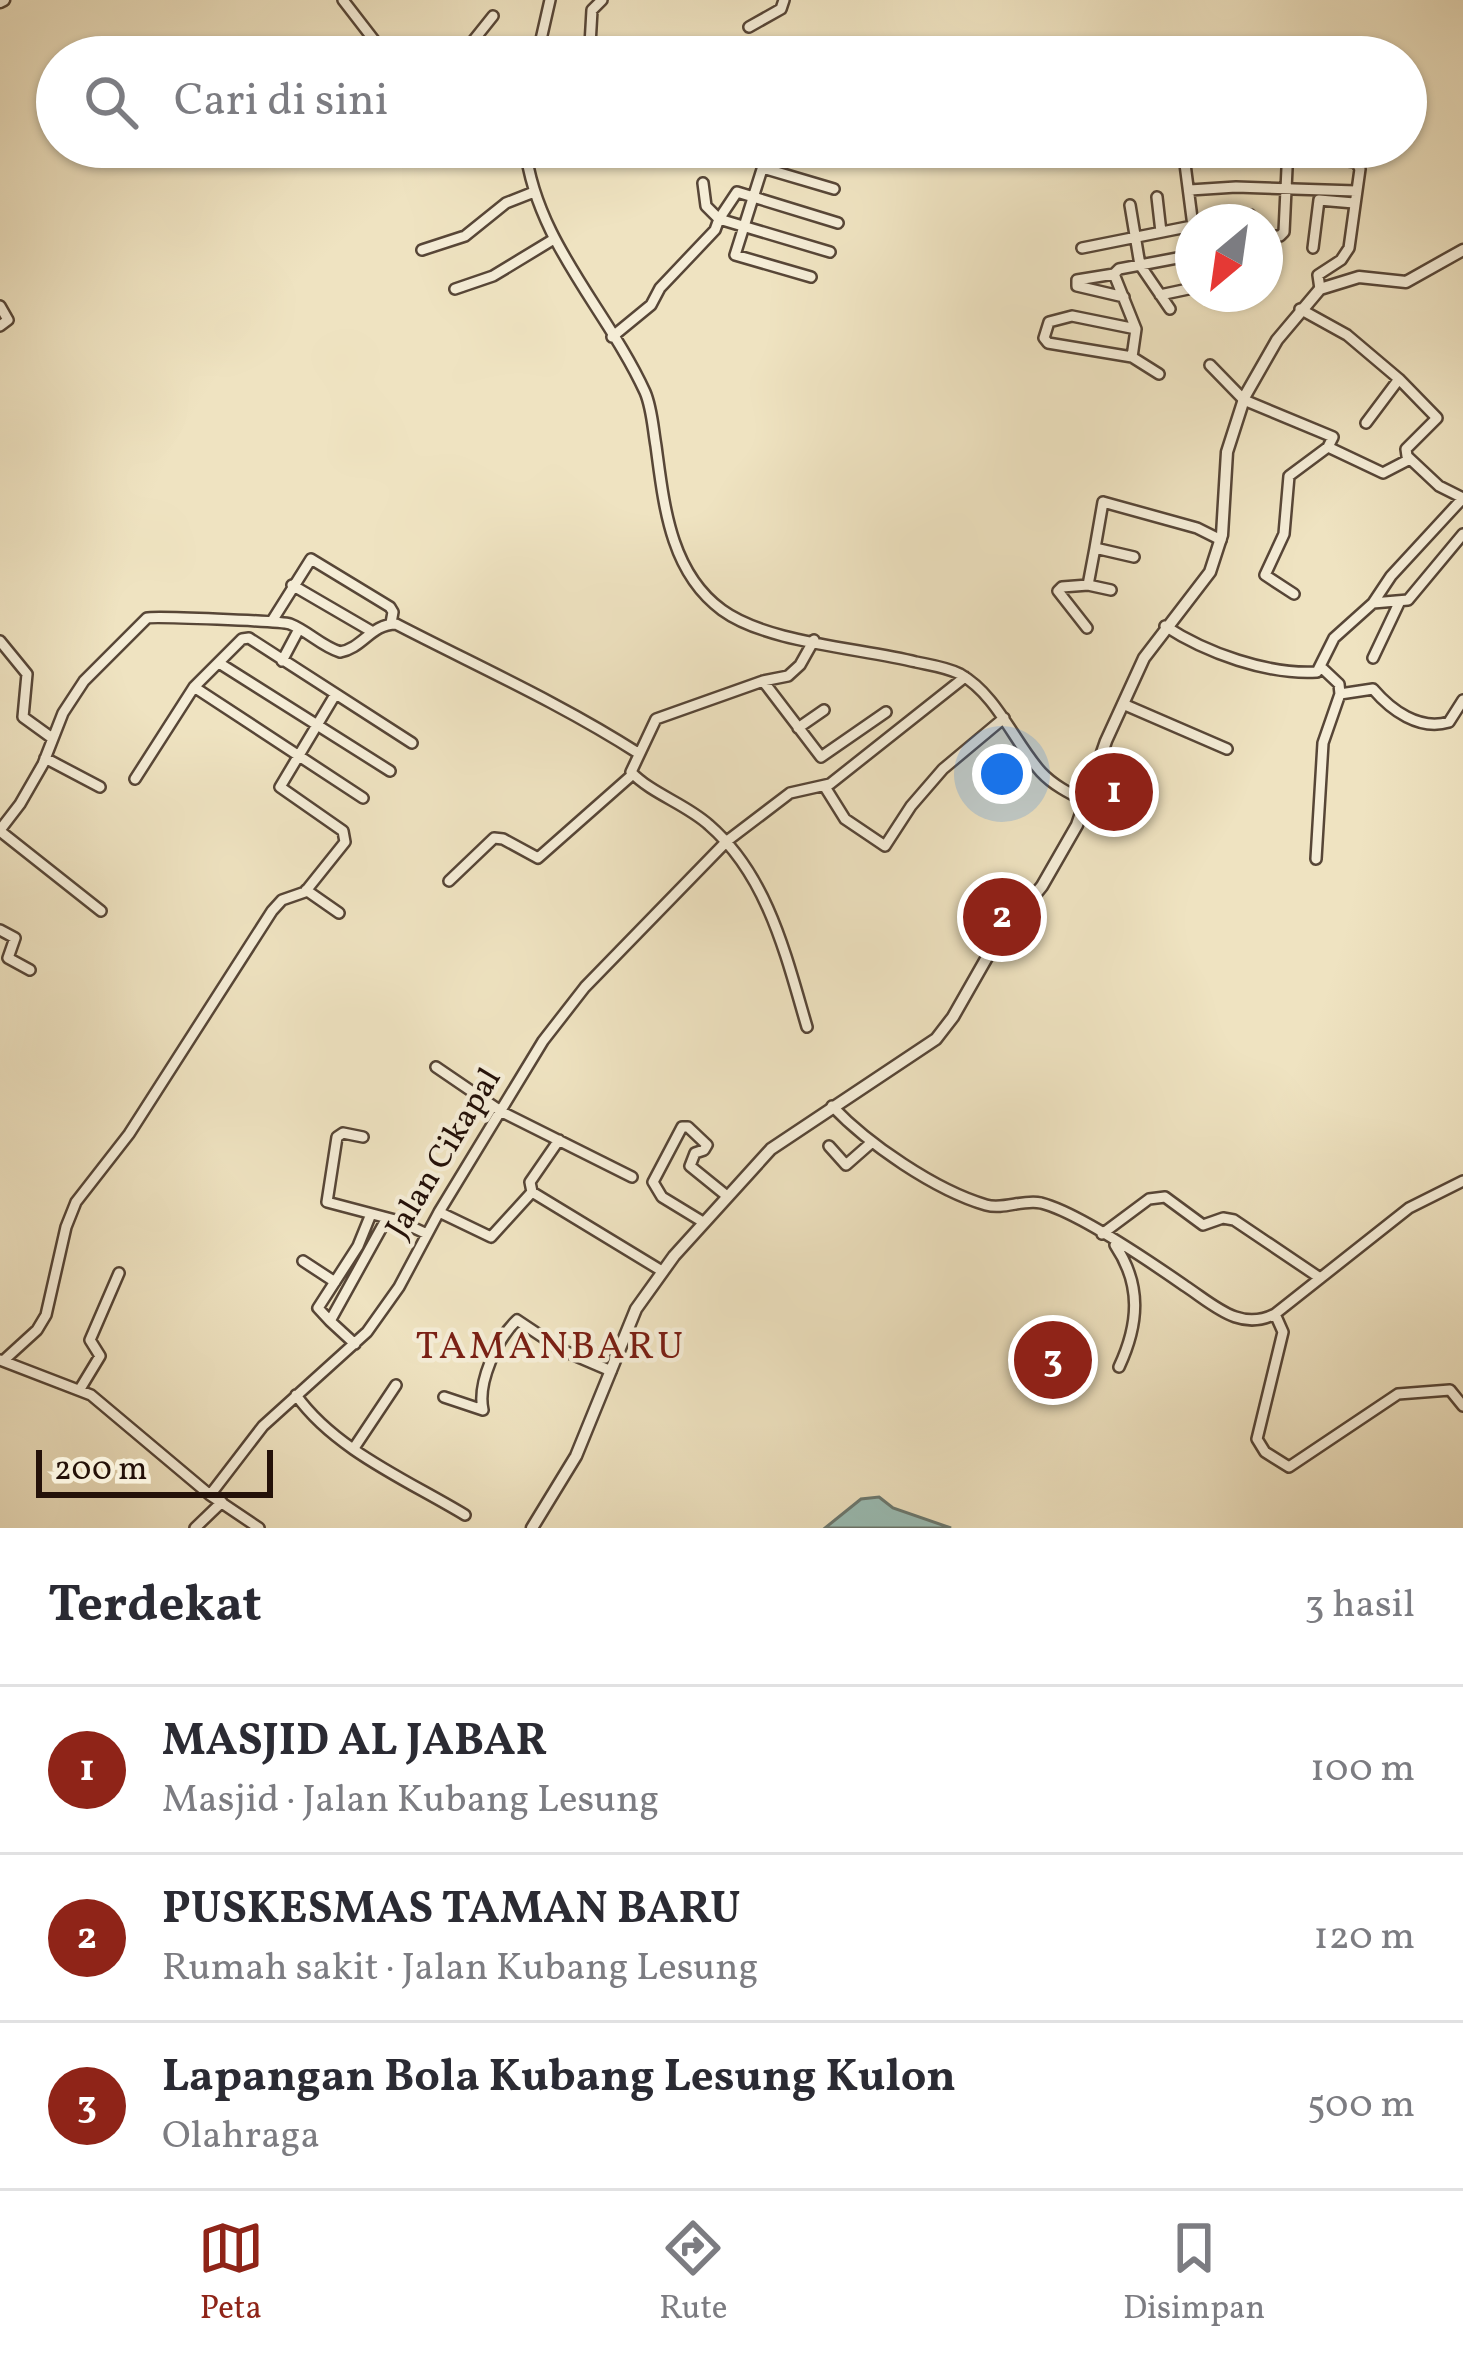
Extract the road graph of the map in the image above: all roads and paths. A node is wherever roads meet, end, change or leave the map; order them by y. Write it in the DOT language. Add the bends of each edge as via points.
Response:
graph roads {
  1 [pos="343,0"];
  2 [pos="550,0"];
  3 [pos="602,0"];
  4 [pos="784,0"];
  5 [pos="493,16"];
  6 [pos="749,27"];
  7 [pos="371,36"];
  8 [pos="477,36"];
  9 [pos="541,36"];
  10 [pos="591,36"];
  11 [pos="529,168"];
  12 [pos="763,168"];
  13 [pos="1186,168"];
  14 [pos="1288,168"];
  15 [pos="1359,168"];
  16 [pos="704,183"];
  17 [pos="1287,188"];
  18 [pos="834,189"];
  19 [pos="1190,190"];
  20 [pos="534,191"];
  21 [pos="753,197"];
  22 [pos="1157,197"];
  23 [pos="1355,197"];
  24 [pos="1191,204"];
  25 [pos="1130,205"];
  26 [pos="719,219"];
  27 [pos="838,223"];
  28 [pos="1283,226"];
  29 [pos="743,227"];
  30 [pos="1175,229"];
  31 [pos="1161,232"];
  32 [pos="1136,237"];
  33 [pos="554,239"];
  34 [pos="1082,248"];
  35 [pos="1313,248"];
  36 [pos="422,250"];
  37 [pos="1463,250"];
  38 [pos="830,252"];
  39 [pos="1175,259"];
  40 [pos="1140,266"];
  41 [pos="1114,274"];
  42 [pos="811,277"];
  43 [pos="455,289"];
  44 [pos="1320,289"];
  45 [pos="1175,292"];
  46 [pos="1160,295"];
  47 [pos="1124,297"];
  48 [pos="0,305"];
  49 [pos="1170,309"];
  50 [pos="1300,309"];
  51 [pos="0,326"];
  52 [pos="1136,329"];
  53 [pos="613,337"];
  54 [pos="1132,357"];
  55 [pos="1210,365"];
  56 [pos="1160,374"];
  57 [pos="1399,379"];
  58 [pos="1244,400"];
  59 [pos="1366,423"];
  60 [pos="1328,447"];
  61 [pos="1410,458"];
  62 [pos="1463,498"];
  63 [pos="1415,529"];
  64 [pos="1463,534"];
  65 [pos="1221,540"];
  66 [pos="1425,540"];
  67 [pos="1095,548"];
  68 [pos="1135,557"];
  69 [pos="292,585"];
  70 [pos="1088,585"];
  71 [pos="1112,590"];
  72 [pos="1294,594"];
  73 [pos="1400,602"];
  74 [pos="1373,603"];
  75 [pos="267,621"];
  76 [pos="391,623"];
  77 [pos="1166,626"];
  78 [pos="1087,628"];
  79 [pos="298,629"];
  80 [pos="371,631"];
  81 [pos="814,640"];
  82 [pos="0,641"];
  83 [pos="1373,658"];
  84 [pos="282,661"];
  85 [pos="219,662"];
  86 [pos="1321,667"];
  87 [pos="965,677"];
  88 [pos="763,681"];
  89 [pos="194,687"];
  90 [pos="1340,694"];
  91 [pos="335,695"];
  92 [pos="1463,700"];
  93 [pos="1123,704"];
  94 [pos="824,710"];
  95 [pos="886,712"];
  96 [pos="1004,718"];
  97 [pos="316,724"];
  98 [pos="798,728"];
  99 [pos="52,738"];
  100 [pos="412,742"];
  101 [pos="1227,749"];
  102 [pos="638,753"];
  103 [pos="297,755"];
  104 [pos="45,758"];
  105 [pos="390,771"];
  106 [pos="632,775"];
  107 [pos="135,779"];
  108 [pos="100,787"];
  109 [pos="825,788"];
  110 [pos="363,798"];
  111 [pos="1087,802"];
  112 [pos="0,831"];
  113 [pos="727,841"];
  114 [pos="1316,859"];
  115 [pos="449,881"];
  116 [pos="306,890"];
  117 [pos="101,911"];
  118 [pos="339,913"];
  119 [pos="0,930"];
  120 [pos="30,970"];
  121 [pos="807,1028"];
  122 [pos="436,1067"];
  123 [pos="832,1106"];
  124 [pos="502,1112"];
  125 [pos="363,1137"];
  126 [pos="559,1140"];
  127 [pos="871,1144"];
  128 [pos="829,1146"];
  129 [pos="632,1177"];
  130 [pos="1463,1181"];
  131 [pos="532,1192"];
  132 [pos="727,1196"];
  133 [pos="439,1212"];
  134 [pos="370,1214"];
  135 [pos="387,1219"];
  136 [pos="704,1222"];
  137 [pos="427,1234"];
  138 [pos="1102,1234"];
  139 [pos="303,1261"];
  140 [pos="662,1270"];
  141 [pos="119,1273"];
  142 [pos="1320,1278"];
  143 [pos="335,1282"];
  144 [pos="1275,1314"];
  145 [pos="330,1321"];
  146 [pos="355,1344"];
  147 [pos="2,1360"];
  148 [pos="1119,1366"];
  149 [pos="611,1371"];
  150 [pos="396,1385"];
  151 [pos="80,1389"];
  152 [pos="296,1395"];
  153 [pos="444,1396"];
  154 [pos="1463,1406"];
  155 [pos="354,1448"];
  156 [pos="211,1495"];
  157 [pos="222,1502"];
  158 [pos="465,1515"];
  159 [pos="196,1528"];
  160 [pos="259,1528"];
  161 [pos="532,1528"];
  1 -- 7 [label="street"];
  2 -- 9 [label="street"];
  3 -- 10 [label="street" via="592,10"];
  4 -- 6 [label="street"];
  5 -- 8 [label="street"];
  11 -- 20 [label="street"];
  12 -- 18 [label="street"];
  12 -- 21 [label="street"];
  13 -- 19 [label="street"];
  14 -- 17 [label="street"];
  15 -- 23 [label="street"];
  16 -- 26 [label="street" via="706,206"];
  17 -- 19 [label="street"];
  17 -- 23 [label="street"];
  17 -- 28 [label="street"];
  19 -- 24 [label="street"];
  20 -- 33 [label="street"];
  20 -- 36 [label="street" via="465,236"];
  21 -- 26 [label="street" via="733,194"];
  21 -- 27 [label="street"];
  21 -- 29 [label="street"];
  22 -- 31 [label="street"];
  23 -- 35 [label="street" via="1319,200"];
  23 -- 44 [label="street" via="1349,248 1318,275"];
  25 -- 32 [label="street"];
  26 -- 29 [label="street"];
  26 -- 53 [label="street" via="651,305"];
  29 -- 38 [label="street"];
  29 -- 42 [label="street" via="738,258"];
  30 -- 31 [label="street"];
  31 -- 32 [label="street"];
  32 -- 34 [label="street"];
  32 -- 40 [label="street"];
  33 -- 43 [label="street"];
  33 -- 53 [label="street"];
  37 -- 44 [label="street" via="1406,282 1359,277"];
  39 -- 40 [label="street"];
  40 -- 41 [label="street"];
  40 -- 46 [label="street"];
  41 -- 47 [label="street"];
  41 -- 47 [label="street" via="1077,286"];
  44 -- 50 [label="street"];
  45 -- 46 [label="street"];
  46 -- 49 [label="street"];
  47 -- 52 [label="street"];
  48 -- 51 [label="street" via="8,318"];
  50 -- 57 [label="street" via="1347,334"];
  50 -- 58 [label="street"];
  52 -- 54 [label="street"];
  52 -- 54 [label="street" via="1069,315 1049,322 1044,338"];
  53 -- 81 [label="street" via="647,398 663,501 685,571 722,610 758,631"];
  54 -- 56 [label="street"];
  55 -- 58 [label="street"];
  57 -- 59 [label="street"];
  57 -- 61 [label="street" via="1437,418 1406,449"];
  58 -- 60 [label="street" via="1330,433"];
  58 -- 65 [label="street" via="1226,452"];
  60 -- 61 [label="street" via="1383,473"];
  60 -- 72 [label="street" via="1288,476 1284,534 1265,574"];
  61 -- 62 [label="street"];
  62 -- 66 [label="street"];
  63 -- 66 [label="street"];
  64 -- 73 [label="street"];
  65 -- 67 [label="street" via="1105,502"];
  65 -- 77 [label="street" via="1197,593"];
  66 -- 74 [label="street"];
  67 -- 68 [label="street"];
  67 -- 70 [label="street"];
  69 -- 75 [label="street"];
  69 -- 76 [label="street" via="313,559 390,607"];
  69 -- 80 [label="street"];
  70 -- 71 [label="street"];
  70 -- 78 [label="street" via="1058,591"];
  73 -- 74 [label="street"];
  73 -- 83 [label="street"];
  74 -- 86 [label="street" via="1334,638"];
  75 -- 79 [label="street"];
  75 -- 99 [label="street" via="147,618 84,681"];
  76 -- 80 [label="street"];
  76 -- 102 [label="street" via="524,686"];
  77 -- 86 [label="street" via="1254,663 1311,673"];
  77 -- 93 [label="street"];
  79 -- 80 [label="street" via="340,652"];
  79 -- 84 [label="street"];
  81 -- 87 [label="street"];
  81 -- 88 [label="street" via="794,672"];
  82 -- 99 [label="street" via="28,674 23,717"];
  84 -- 85 [label="street" via="245,638"];
  84 -- 91 [label="street"];
  85 -- 89 [label="street"];
  85 -- 97 [label="street"];
  86 -- 90 [label="street"];
  87 -- 96 [label="street"];
  87 -- 109 [label="street, Jalan Cikapal"];
  88 -- 98 [label="street"];
  88 -- 102 [label="street" via="656,719"];
  89 -- 103 [label="street"];
  89 -- 107 [label="street"];
  90 -- 92 [label="street" via="1373,689 1390,710 1436,726 1453,719"];
  90 -- 114 [label="street" via="1323,743"];
  91 -- 97 [label="street"];
  91 -- 100 [label="street"];
  93 -- 101 [label="street"];
  93 -- 111 [label="street"];
  94 -- 98 [label="street"];
  95 -- 98 [label="street" via="822,757"];
  96 -- 109 [label="street" via="943,769 885,846 844,819"];
  96 -- 111 [label="street" via="1041,773"];
  97 -- 103 [label="street"];
  97 -- 105 [label="street"];
  99 -- 104 [label="street"];
  102 -- 106 [label="street"];
  103 -- 110 [label="street"];
  103 -- 116 [label="street" via="280,787 345,836"];
  104 -- 108 [label="street"];
  104 -- 112 [label="street"];
  106 -- 113 [label="street"];
  106 -- 115 [label="street" via="538,858 494,838"];
  109 -- 113 [label="street, Jalan Cikapal" via="790,793"];
  111 -- 123 [label="street" via="1042,886 994,945 936,1040"];
  112 -- 117 [label="street"];
  113 -- 121 [label="street" via="773,917"];
  113 -- 124 [label="street, Jalan Cikapal" via="558,1017"];
  116 -- 118 [label="street"];
  116 -- 147 [label="street" via="272,911 76,1202 46,1315"];
  119 -- 120 [label="street" via="15,938 8,958"];
  122 -- 124 [label="street"];
  123 -- 127 [label="street"];
  123 -- 132 [label="street" via="771,1149"];
  124 -- 126 [label="street"];
  124 -- 133 [label="street, Jalan Cikapal"];
  125 -- 134 [label="street" via="337,1137 326,1200"];
  126 -- 129 [label="street"];
  126 -- 131 [label="street"];
  127 -- 128 [label="street" via="846,1165"];
  127 -- 138 [label="street" via="985,1205 1040,1203"];
  130 -- 142 [label="street" via="1409,1208"];
  131 -- 133 [label="street" via="491,1237"];
  131 -- 140 [label="street"];
  132 -- 136 [label="street"];
  132 -- 136 [label="street" via="690,1166 706,1145 682,1127 653,1182 662,1197"];
  133 -- 137 [label="street, Jalan Cikapal"];
  134 -- 135 [label="street"];
  134 -- 143 [label="street"];
  135 -- 137 [label="street"];
  135 -- 145 [label="street"];
  136 -- 140 [label="street"];
  137 -- 146 [label="street, Jalan Cikapal"];
  138 -- 142 [label="street" via="1149,1199 1165,1197 1204,1225 1234,1220"];
  138 -- 144 [label="street" via="1229,1315 1255,1322"];
  138 -- 148 [label="street" via="1118,1247 1136,1288"];
  139 -- 143 [label="street"];
  140 -- 149 [label="street"];
  141 -- 151 [label="street" via="90,1340 100,1356"];
  142 -- 144 [label="street"];
  143 -- 145 [label="street" via="318,1308"];
  144 -- 154 [label="street" via="1283,1332 1257,1439 1282,1466 1398,1394 1450,1390"];
  145 -- 146 [label="street"];
  146 -- 152 [label="street, Jalan Cikapal"];
  147 -- 151 [label="street"];
  149 -- 153 [label="street" via="515,1320 484,1378 483,1410"];
  149 -- 161 [label="street" via="576,1456"];
  150 -- 155 [label="street"];
  151 -- 156 [label="street"];
  152 -- 155 [label="street"];
  152 -- 156 [label="street, Jalan Cikapal"];
  155 -- 158 [label="street"];
  156 -- 157 [label="street"];
  157 -- 159 [label="street"];
  157 -- 160 [label="street"];
}
